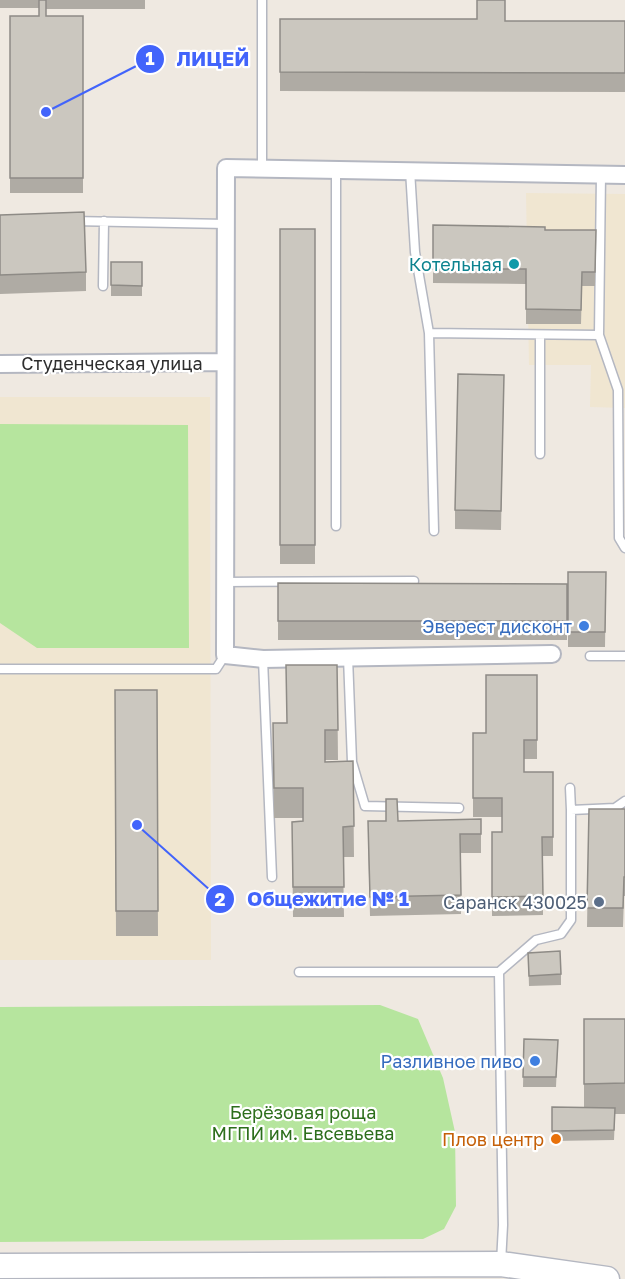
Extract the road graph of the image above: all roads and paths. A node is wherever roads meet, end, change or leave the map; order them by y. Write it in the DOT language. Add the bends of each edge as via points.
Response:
graph roads {
  1 [pos="262,0"];
  2 [pos="261,168"];
  3 [pos="336,169"];
  4 [pos="410,169"];
  5 [pos="601,174"];
  6 [pos="625,175"];
  7 [pos="58,220"];
  8 [pos="104,221"];
  9 [pos="225,224"];
  10 [pos="103,286"];
  11 [pos="429,333"];
  12 [pos="540,335"];
  13 [pos="599,335"];
  14 [pos="224,362"];
  15 [pos="0,364"];
  16 [pos="540,454"];
  17 [pos="336,526"];
  18 [pos="434,531"];
  19 [pos="625,548"];
  20 [pos="414,580"];
  21 [pos="225,582"];
  22 [pos="552,654"];
  23 [pos="225,655"];
  24 [pos="348,656"];
  25 [pos="590,656"];
  26 [pos="625,656"];
  27 [pos="263,659"];
  28 [pos="0,669"];
  29 [pos="570,788"];
  30 [pos="624,803"];
  31 [pos="459,808"];
  32 [pos="571,810"];
  33 [pos="272,877"];
  34 [pos="299,972"];
  35 [pos="499,972"];
  36 [pos="501,1264"];
  37 [pos="0,1266"];
  38 [pos="361,1271"];
  39 [pos="203,1273"];
  40 [pos="543,1279"];
  41 [pos="607,1279"];
  1 -- 2 [label="lane"];
  2 -- 3 [label="street"];
  2 -- 9 [label="street" via="226,168"];
  3 -- 4 [label="street"];
  3 -- 17 [label="lane"];
  4 -- 5 [label="street"];
  4 -- 11 [label="lane" via="415,252"];
  5 -- 6 [label="street"];
  5 -- 13 [label="lane"];
  7 -- 8 [label="lane"];
  8 -- 9 [label="lane"];
  8 -- 10 [label="lane"];
  9 -- 14 [label="street"];
  11 -- 12 [label="lane"];
  11 -- 18 [label="lane"];
  12 -- 13 [label="lane"];
  12 -- 16 [label="lane"];
  13 -- 19 [label="lane" via="618,390 619,538"];
  14 -- 15 [label="street, Студенческая улица"];
  14 -- 21 [label="street"];
  20 -- 21 [label="lane"];
  21 -- 23 [label="street"];
  22 -- 24 [label="street"];
  23 -- 27 [label="street"];
  23 -- 28 [label="lane" via="216,669"];
  24 -- 27 [label="street"];
  24 -- 31 [label="lane" via="352,762 365,806"];
  25 -- 26 [label="lane"];
  27 -- 33 [label="lane"];
  29 -- 32 [label="lane"];
  30 -- 32 [label="lane" via="615,808"];
  32 -- 35 [label="lane" via="572,920 561,934 536,940"];
  34 -- 35 [label="lane"];
  35 -- 36 [label="lane"];
  36 -- 38 [label="main road"];
  36 -- 40 [label="main road"];
  36 -- 41 [label="main road"];
  37 -- 39 [label="main road"];
  38 -- 39 [label="main road"];
}
